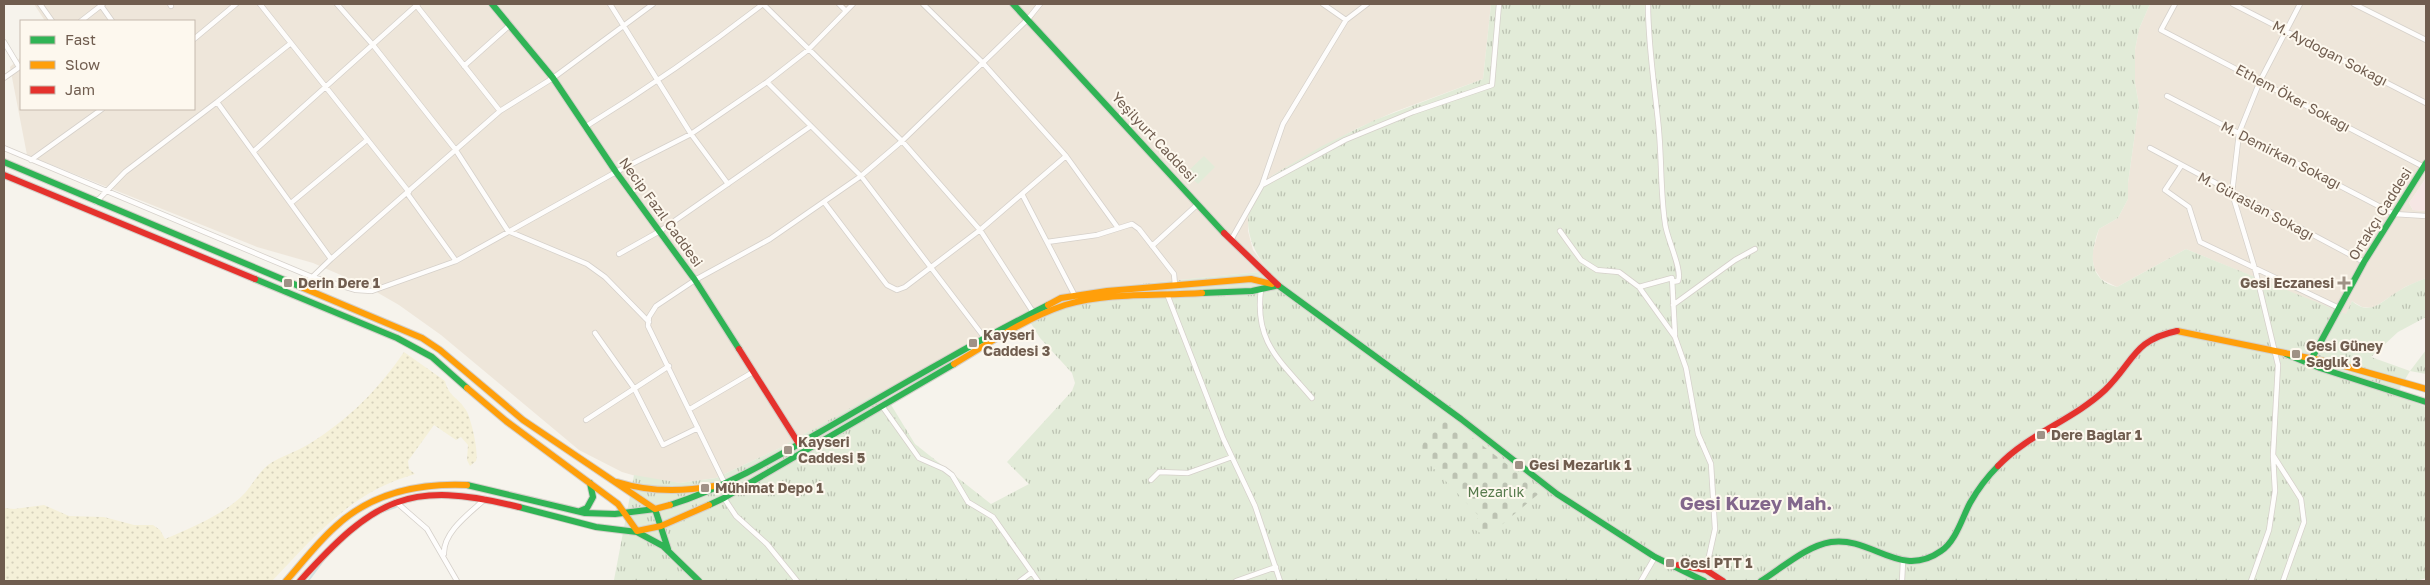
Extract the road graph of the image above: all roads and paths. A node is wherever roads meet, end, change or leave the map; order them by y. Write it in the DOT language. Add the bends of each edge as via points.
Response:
graph roads {
  1 [pos="40,4"];
  2 [pos="101,4"];
  3 [pos="236,4"];
  4 [pos="260,4"];
  5 [pos="337,4"];
  6 [pos="417,4"];
  7 [pos="492,4"];
  8 [pos="610,4"];
  9 [pos="653,4"];
  10 [pos="763,4"];
  11 [pos="839,4"];
  12 [pos="853,4"];
  13 [pos="923,4"];
  14 [pos="1013,4"];
  15 [pos="1040,4"];
  16 [pos="1323,4"];
  17 [pos="1367,4"];
  18 [pos="1499,4"];
  19 [pos="1648,4"];
  20 [pos="2175,4"];
  21 [pos="2233,4"];
  22 [pos="2300,4"];
  23 [pos="2354,4"];
  24 [pos="846,11"];
  25 [pos="51,20"];
  26 [pos="81,20"];
  27 [pos="111,20"];
  28 [pos="1028,20"];
  29 [pos="1346,20"];
  30 [pos="510,25"];
  31 [pos="624,26"];
  32 [pos="2286,30"];
  33 [pos="195,38"];
  34 [pos="2426,40"];
  35 [pos="4,42"];
  36 [pos="291,43"];
  37 [pos="373,44"];
  38 [pos="808,50"];
  39 [pos="982,62"];
  40 [pos="464,66"];
  41 [pos="20,67"];
  42 [pos="4,78"];
  43 [pos="553,78"];
  44 [pos="658,80"];
  45 [pos="2260,81"];
  46 [pos="767,82"];
  47 [pos="326,88"];
  48 [pos="2167,96"];
  49 [pos="218,102"];
  50 [pos="2426,103"];
  51 [pos="101,110"];
  52 [pos="500,111"];
  53 [pos="811,126"];
  54 [pos="585,127"];
  55 [pos="2239,133"];
  56 [pos="691,134"];
  57 [pos="367,140"];
  58 [pos="902,141"];
  59 [pos="4,148"];
  60 [pos="2150,148"];
  61 [pos="455,149"];
  62 [pos="254,151"];
  63 [pos="1066,156"];
  64 [pos="32,160"];
  65 [pos="4,162"];
  66 [pos="2425,165"];
  67 [pos="2181,166"];
  68 [pos="616,172"];
  69 [pos="4,175"];
  70 [pos="861,176"];
  71 [pos="728,184"];
  72 [pos="1262,185"];
  73 [pos="107,190"];
  74 [pos="408,193"];
  75 [pos="2232,193"];
  76 [pos="1022,194"];
  77 [pos="96,202"];
  78 [pos="824,202"];
  79 [pos="291,203"];
  80 [pos="1198,204"];
  81 [pos="2394,214"];
  82 [pos="2426,216"];
  83 [pos="1118,228"];
  84 [pos="980,230"];
  85 [pos="660,231"];
  86 [pos="1560,231"];
  87 [pos="508,232"];
  88 [pos="1231,240"];
  89 [pos="1047,242"];
  90 [pos="1152,246"];
  91 [pos="1755,249"];
  92 [pos="619,254"];
  93 [pos="331,259"];
  94 [pos="456,261"];
  95 [pos="2364,262"];
  96 [pos="933,267"];
  97 [pos="2255,269"];
  98 [pos="312,277"];
  99 [pos="695,280"];
  100 [pos="1672,282"];
  101 [pos="1175,285"];
  102 [pos="1279,286"];
  103 [pos="1639,287"];
  104 [pos="301,288"];
  105 [pos="1261,289"];
  106 [pos="1167,294"];
  107 [pos="1075,296"];
  108 [pos="1674,305"];
  109 [pos="2339,308"];
  110 [pos="1033,312"];
  111 [pos="649,322"];
  112 [pos="595,332"];
  113 [pos="984,337"];
  114 [pos="1675,337"];
  115 [pos="2275,350"];
  116 [pos="2312,358"];
  117 [pos="669,366"];
  118 [pos="753,372"];
  119 [pos="634,388"];
  120 [pos="2426,389"];
  121 [pos="1312,398"];
  122 [pos="2426,402"];
  123 [pos="882,406"];
  124 [pos="690,409"];
  125 [pos="586,420"];
  126 [pos="698,428"];
  127 [pos="799,444"];
  128 [pos="2273,455"];
  129 [pos="1232,457"];
  130 [pos="602,475"];
  131 [pos="587,480"];
  132 [pos="1151,480"];
  133 [pos="725,484"];
  134 [pos="724,498"];
  135 [pos="485,499"];
  136 [pos="396,502"];
  137 [pos="655,509"];
  138 [pos="576,512"];
  139 [pos="625,515"];
  140 [pos="661,526"];
  141 [pos="637,532"];
  142 [pos="668,549"];
  143 [pos="1654,557"];
  144 [pos="445,559"];
  145 [pos="1903,562"];
  146 [pos="1670,564"];
  147 [pos="1276,567"];
  148 [pos="1706,570"];
  149 [pos="1032,572"];
  150 [pos="286,581"];
  151 [pos="300,581"];
  152 [pos="457,581"];
  153 [pos="699,581"];
  154 [pos="797,581"];
  155 [pos="1020,581"];
  156 [pos="1038,581"];
  157 [pos="1236,581"];
  158 [pos="1280,581"];
  159 [pos="1642,581"];
  160 [pos="1704,581"];
  161 [pos="1723,581"];
  162 [pos="1761,581"];
  163 [pos="1902,581"];
  164 [pos="2251,581"];
  165 [pos="2283,581"];
  1 -- 25 [label="street"];
  2 -- 26 [label="street"];
  2 -- 27 [label="street"];
  3 -- 33 [label="street"];
  4 -- 36 [label="street"];
  5 -- 37 [label="street"];
  6 -- 37 [label="street"];
  6 -- 40 [label="street"];
  7 -- 30 [label="street, Necip Fazıl Caddesi"];
  8 -- 31 [label="street"];
  9 -- 31 [label="street"];
  10 -- 38 [label="street"];
  10 -- 44 [label="street" via="700,53"];
  11 -- 24 [label="street"];
  12 -- 24 [label="street"];
  13 -- 39 [label="street"];
  14 -- 28 [label="street, Yeşilyurt Caddesi"];
  15 -- 28 [label="street"];
  16 -- 29 [label="street"];
  17 -- 29 [label="street"];
  18 -- 72 [label="street" via="1492,86 1413,112 1345,140"];
  19 -- 100 [label="street" via="1662,204 1668,241 1680,278"];
  20 -- 45 [label="street, Ethem Öker Sokağı" via="2161,30"];
  21 -- 32 [label="street, M. Aydoğan Sokağı"];
  22 -- 32 [label="street"];
  23 -- 34 [label="street"];
  24 -- 38 [label="street"];
  28 -- 39 [label="street"];
  28 -- 80 [label="street, Yeşilyurt Caddesi"];
  29 -- 72 [label="street" via="1283,124"];
  30 -- 40 [label="street"];
  30 -- 43 [label="street, Necip Fazıl Caddesi"];
  31 -- 43 [label="street"];
  31 -- 44 [label="street"];
  32 -- 45 [label="street"];
  32 -- 50 [label="street, M. Aydoğan Sokağı"];
  35 -- 41 [label="street"];
  36 -- 47 [label="street"];
  36 -- 49 [label="street"];
  37 -- 47 [label="street"];
  37 -- 61 [label="street"];
  38 -- 46 [label="street"];
  38 -- 58 [label="street"];
  39 -- 58 [label="street"];
  39 -- 63 [label="street"];
  40 -- 52 [label="street"];
  41 -- 42 [label="street"];
  43 -- 52 [label="street"];
  43 -- 54 [label="street, Necip Fazıl Caddesi"];
  44 -- 54 [label="street"];
  44 -- 56 [label="street"];
  45 -- 55 [label="street"];
  45 -- 66 [label="street, Ethem Öker Sokağı"];
  46 -- 53 [label="street"];
  46 -- 56 [label="street"];
  47 -- 57 [label="street"];
  47 -- 62 [label="street"];
  48 -- 55 [label="street, M. Demirkan Sokağı"];
  49 -- 62 [label="street"];
  49 -- 73 [label="street" via="125,172"];
  51 -- 64 [label="street"];
  52 -- 61 [label="street"];
  53 -- 70 [label="street"];
  53 -- 71 [label="street"];
  54 -- 68 [label="street, Necip Fazıl Caddesi"];
  55 -- 75 [label="street"];
  55 -- 81 [label="street, M. Demirkan Sokağı"];
  56 -- 68 [label="street"];
  56 -- 71 [label="street"];
  57 -- 74 [label="street"];
  57 -- 79 [label="street"];
  58 -- 70 [label="street"];
  58 -- 84 [label="street"];
  59 -- 64 [label="street"];
  60 -- 67 [label="street, M. Güraslan Sokağı"];
  61 -- 74 [label="street"];
  61 -- 87 [label="street"];
  62 -- 79 [label="street"];
  63 -- 76 [label="street"];
  63 -- 83 [label="street"];
  64 -- 73 [label="street"];
  65 -- 77 [label="street"];
  66 -- 81 [label="street, Ortakçı Caddesi"];
  67 -- 75 [label="street, M. Güraslan Sokağı"];
  67 -- 97 [label="street" via="2165,190 2188,207 2200,242"];
  68 -- 85 [label="street, Necip Fazıl Caddesi"];
  68 -- 87 [label="street"];
  69 -- 131 [label="street" via="397,338 432,357 506,421"];
  70 -- 78 [label="street"];
  70 -- 96 [label="street"];
  71 -- 85 [label="street"];
  72 -- 88 [label="street"];
  73 -- 77 [label="street"];
  73 -- 98 [label="street"];
  74 -- 93 [label="street"];
  74 -- 94 [label="street"];
  75 -- 95 [label="street, M. Güraslan Sokağı"];
  75 -- 97 [label="street"];
  76 -- 84 [label="street"];
  76 -- 89 [label="street"];
  77 -- 104 [label="street"];
  78 -- 96 [label="street" via="891,288 905,287"];
  78 -- 99 [label="street" via="770,239"];
  79 -- 93 [label="street"];
  80 -- 88 [label="street, Yeşilyurt Caddesi"];
  80 -- 90 [label="street"];
  81 -- 82 [label="street"];
  81 -- 95 [label="street, Ortakçı Caddesi"];
  83 -- 89 [label="street" via="1097,235"];
  83 -- 90 [label="street" via="1135,225"];
  84 -- 96 [label="street"];
  84 -- 110 [label="street"];
  85 -- 92 [label="street"];
  85 -- 99 [label="street, Necip Fazıl Caddesi"];
  86 -- 103 [label="street" via="1581,260 1597,270 1619,272"];
  87 -- 94 [label="street"];
  87 -- 111 [label="street" via="587,264 605,277"];
  88 -- 102 [label="street, Yeşilyurt Caddesi"];
  89 -- 107 [label="street"];
  90 -- 101 [label="street" via="1174,274"];
  91 -- 108 [label="street"];
  93 -- 98 [label="street"];
  94 -- 98 [label="street" via="372,291 356,290"];
  95 -- 109 [label="street, Ortakçı Caddesi"];
  96 -- 113 [label="street"];
  97 -- 109 [label="street"];
  97 -- 115 [label="street"];
  98 -- 104 [label="street"];
  99 -- 111 [label="street" via="656,306"];
  99 -- 118 [label="street, Necip Fazıl Caddesi"];
  100 -- 103 [label="street" via="1672,278"];
  100 -- 108 [label="street"];
  101 -- 102 [label="street" via="1251,279"];
  101 -- 107 [label="street"];
  102 -- 105 [label="street"];
  102 -- 143 [label="street" via="1461,419 1557,494"];
  103 -- 114 [label="street"];
  104 -- 130 [label="street" via="422,338 523,420"];
  105 -- 106 [label="street"];
  105 -- 121 [label="street" via="1260,319 1266,339"];
  106 -- 123 [label="street" via="1107,298 1066,305 1037,317"];
  106 -- 129 [label="street"];
  107 -- 110 [label="street" via="1061,298"];
  108 -- 114 [label="street"];
  109 -- 116 [label="street, Ortakçı Caddesi"];
  110 -- 113 [label="street"];
  111 -- 117 [label="street"];
  112 -- 119 [label="street"];
  113 -- 127 [label="street"];
  114 -- 148 [label="street" via="1686,368 1698,434 1711,464 1715,529"];
  115 -- 116 [label="street"];
  115 -- 122 [label="street" via="2317,368"];
  115 -- 128 [label="street" via="2278,388"];
  115 -- 145 [label="street" via="2178,331 2148,339 2106,390 2067,420 2024,445 1990,474 1943,550 1931,558"];
  116 -- 120 [label="street" via="2391,376"];
  117 -- 119 [label="street"];
  117 -- 124 [label="street"];
  118 -- 124 [label="street"];
  118 -- 127 [label="street, Necip Fazıl Caddesi"];
  119 -- 125 [label="street"];
  119 -- 126 [label="street" via="663,445"];
  123 -- 134 [label="street"];
  123 -- 149 [label="street" via="920,458 952,475 968,502 993,517"];
  124 -- 126 [label="street"];
  126 -- 133 [label="street"];
  127 -- 133 [label="street"];
  128 -- 164 [label="street" via="2275,491 2269,530"];
  128 -- 165 [label="street" via="2301,499 2304,522"];
  129 -- 132 [label="street" via="1188,473 1159,472"];
  129 -- 147 [label="street" via="1255,506"];
  130 -- 133 [label="street" via="650,489 705,488"];
  130 -- 137 [label="street"];
  131 -- 138 [label="street" via="593,497 587,508"];
  131 -- 139 [label="street" via="618,504"];
  133 -- 137 [label="street"];
  134 -- 140 [label="street"];
  134 -- 154 [label="street" via="736,516 767,544"];
  135 -- 136 [label="street" via="443,494"];
  135 -- 141 [label="street" via="598,528"];
  135 -- 144 [label="street" via="450,536 444,551"];
  136 -- 144 [label="street" via="427,529"];
  136 -- 151 [label="street" via="344,532"];
  137 -- 139 [label="street"];
  137 -- 140 [label="street"];
  138 -- 139 [label="street"];
  138 -- 150 [label="street" via="464,484 412,487 373,501 337,526"];
  139 -- 141 [label="street"];
  140 -- 141 [label="street"];
  140 -- 142 [label="street"];
  141 -- 142 [label="street"];
  142 -- 153 [label="street"];
  143 -- 146 [label="street"];
  143 -- 159 [label="street"];
  144 -- 152 [label="street"];
  145 -- 162 [label="street" via="1847,542 1830,542"];
  145 -- 163 [label="street"];
  146 -- 148 [label="street"];
  146 -- 160 [label="street"];
  147 -- 157 [label="street"];
  147 -- 158 [label="street"];
  148 -- 161 [label="street"];
  149 -- 155 [label="street"];
  149 -- 156 [label="street"];
}
